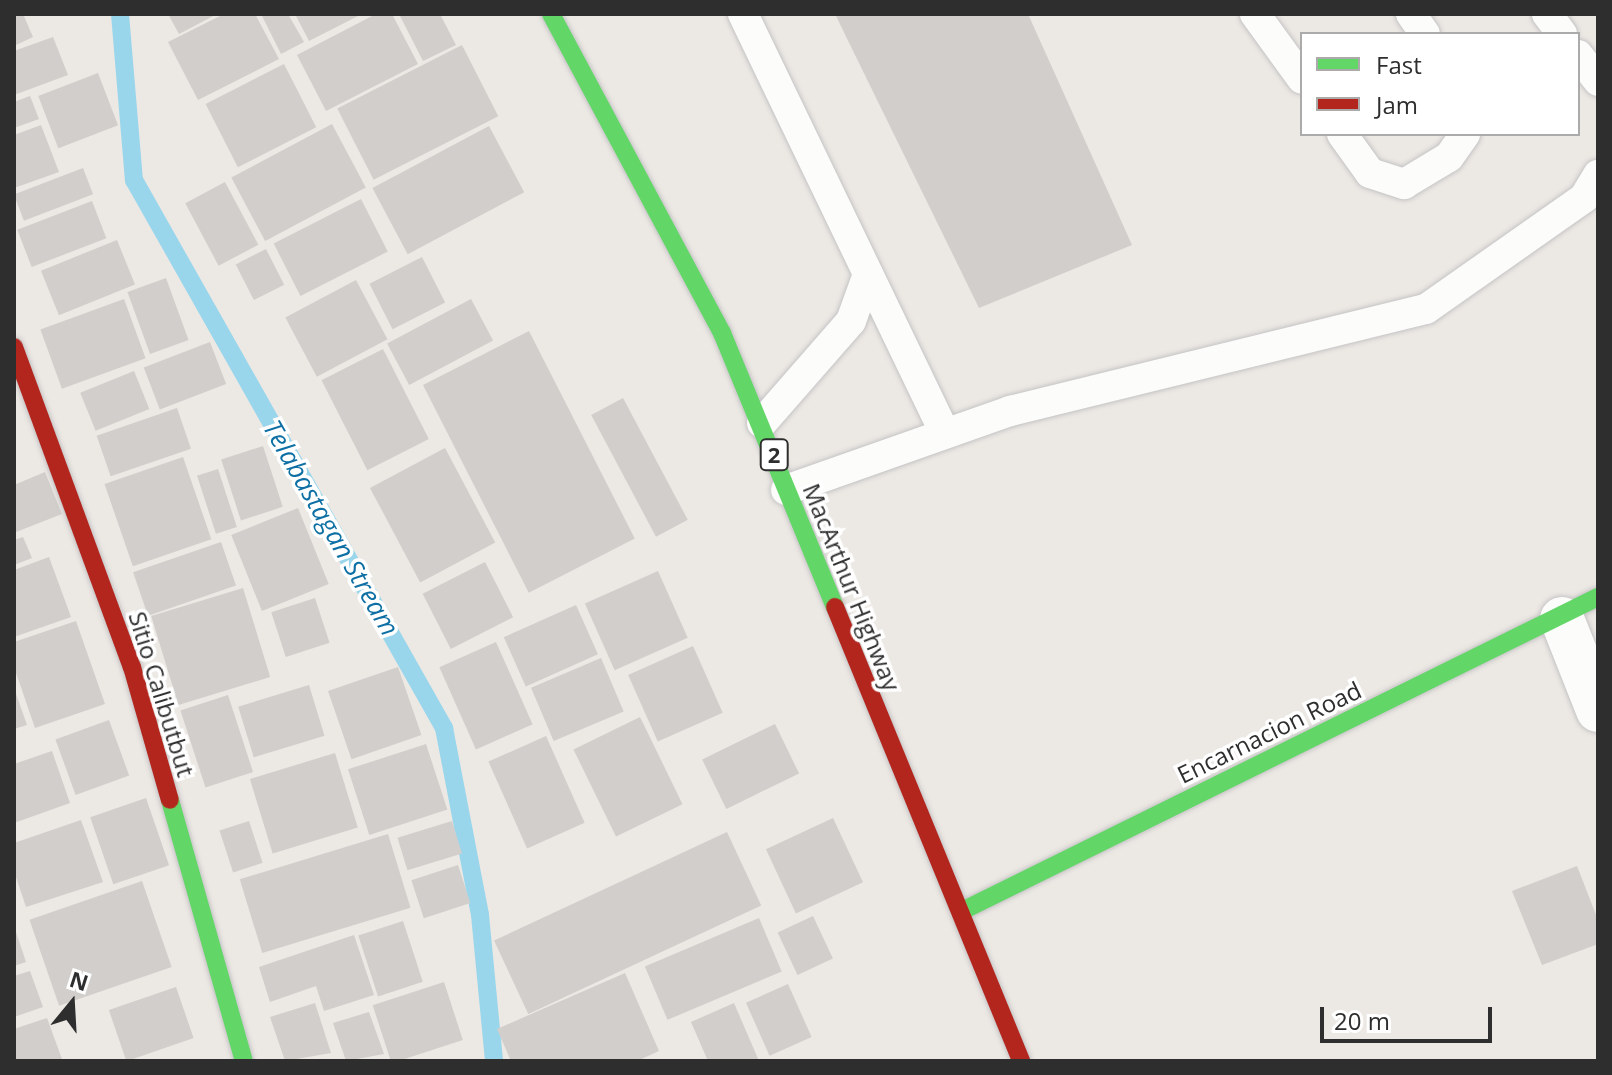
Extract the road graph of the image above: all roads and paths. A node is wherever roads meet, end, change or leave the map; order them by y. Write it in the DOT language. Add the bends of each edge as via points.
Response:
graph roads {
  1 [pos="551,14"];
  2 [pos="743,14"];
  3 [pos="1255,14"];
  4 [pos="1411,14"];
  5 [pos="1547,14"];
  6 [pos="1424,32"];
  7 [pos="1560,32"];
  8 [pos="1580,58"];
  9 [pos="1300,76"];
  10 [pos="1598,81"];
  11 [pos="1343,136"];
  12 [pos="1464,136"];
  13 [pos="1598,175"];
  14 [pos="868,274"];
  15 [pos="14,347"];
  16 [pos="762,423"];
  17 [pos="944,432"];
  18 [pos="786,490"];
  19 [pos="1580,608"];
  20 [pos="1598,710"];
  21 [pos="962,911"];
  22 [pos="244,1061"];
  23 [pos="1021,1061"];
  1 -- 16 [label="main road, MacArthur Highway / 2" via="658,205"];
  2 -- 14 [label="lane"];
  3 -- 9 [label="lane"];
  4 -- 6 [label="lane"];
  5 -- 7 [label="lane"];
  8 -- 10 [label="lane"];
  11 -- 12 [label="lane" via="1370,173 1404,184 1449,157"];
  13 -- 17 [label="lane" via="1584,198 1426,309"];
  14 -- 16 [label="lane" via="851,321"];
  14 -- 17 [label="lane"];
  15 -- 22 [label="main road, Sitio Calibutbut" via="132,667"];
  16 -- 18 [label="main road, MacArthur Highway / 2"];
  17 -- 18 [label="lane"];
  18 -- 21 [label="main road, MacArthur Highway / 2"];
  19 -- 20 [label="street"];
  19 -- 21 [label="main road, Encarnacion Road"];
  21 -- 23 [label="main road, MacArthur Highway / 2"];
}
